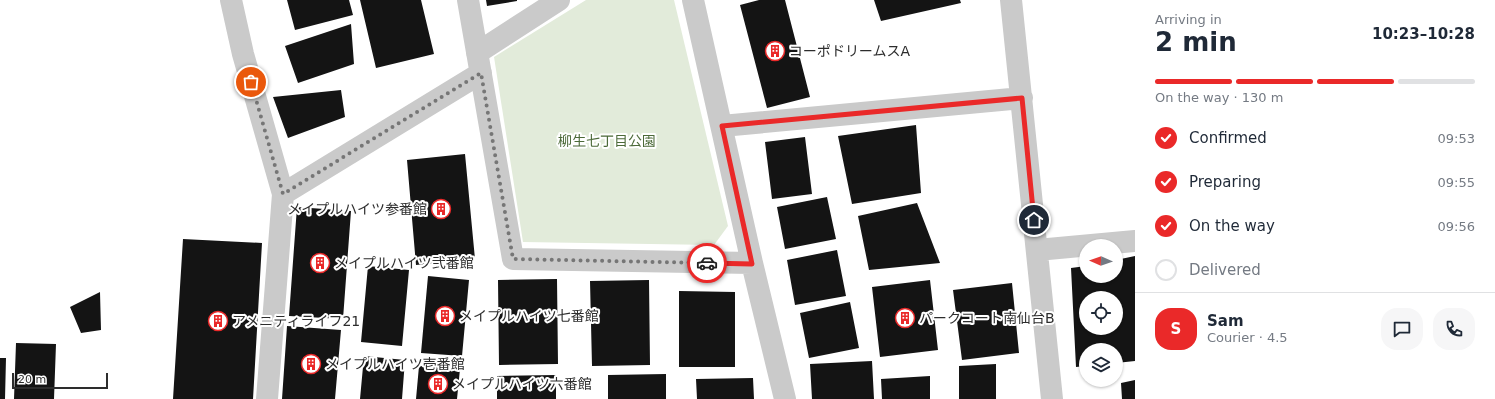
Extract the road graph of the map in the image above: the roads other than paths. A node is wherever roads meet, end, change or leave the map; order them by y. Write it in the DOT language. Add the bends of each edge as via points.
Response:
graph roads {
  1 [pos="231,0"];
  2 [pos="468,0"];
  3 [pos="559,0"];
  4 [pos="693,0"];
  5 [pos="1011,0"];
  6 [pos="479,63"];
  7 [pos="1022,98"];
  8 [pos="722,126"];
  9 [pos="283,194"];
  10 [pos="1135,241"];
  11 [pos="1037,250"];
  12 [pos="752,264"];
  13 [pos="267,399"];
  14 [pos="785,399"];
  15 [pos="1052,399"];
  1 -- 9 [label="street"];
  2 -- 6 [label="street"];
  3 -- 6 [label="street"];
  4 -- 8 [label="street"];
  5 -- 7 [label="street"];
  6 -- 9 [label="street"];
  6 -- 12 [label="street" via="513,259"];
  7 -- 8 [label="street"];
  7 -- 11 [label="street"];
  8 -- 12 [label="street"];
  9 -- 13 [label="street"];
  10 -- 11 [label="street"];
  11 -- 15 [label="street"];
  12 -- 14 [label="street"];
}
